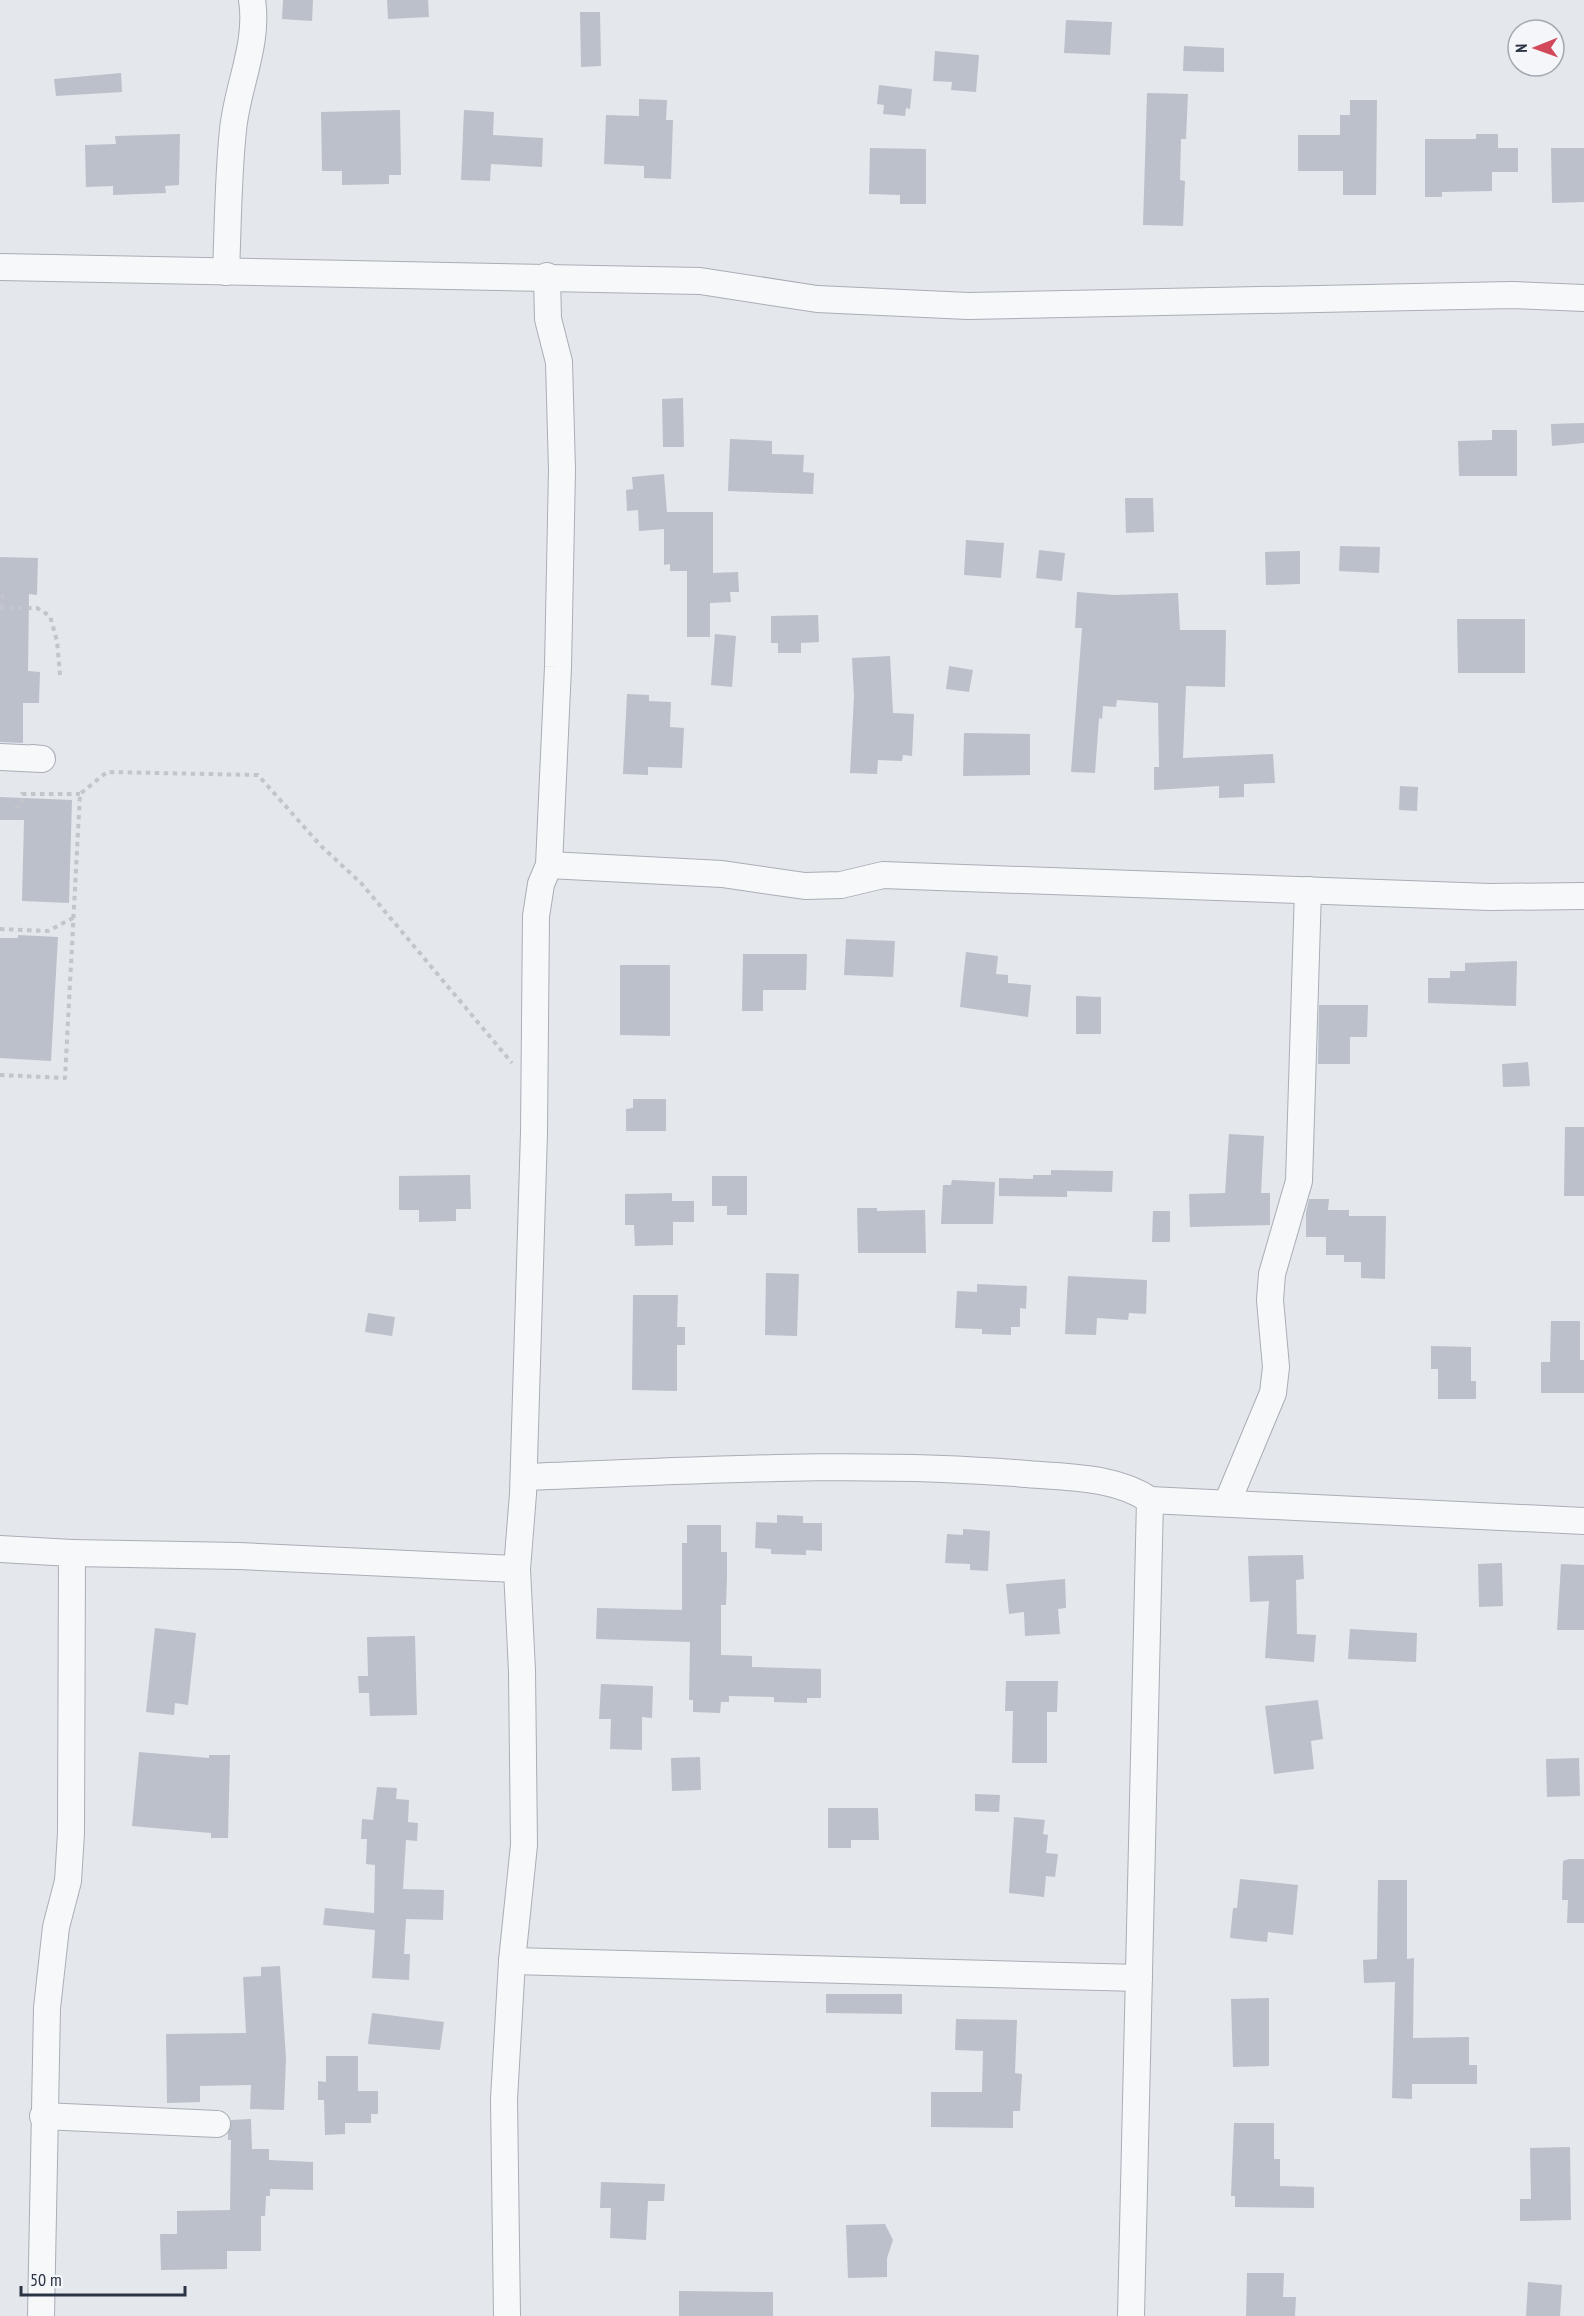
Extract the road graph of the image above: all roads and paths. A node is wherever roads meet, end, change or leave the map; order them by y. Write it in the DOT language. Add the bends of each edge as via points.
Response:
graph roads {
  1 [pos="252,0"];
  2 [pos="0,267"];
  3 [pos="225,272"];
  4 [pos="547,276"];
  5 [pos="1584,298"];
  6 [pos="3,594"];
  7 [pos="1,608"];
  8 [pos="60,675"];
  9 [pos="0,757"];
  10 [pos="32,758"];
  11 [pos="80,794"];
  12 [pos="15,808"];
  13 [pos="549,865"];
  14 [pos="1308,890"];
  15 [pos="1584,896"];
  16 [pos="74,918"];
  17 [pos="0,929"];
  18 [pos="0,1075"];
  19 [pos="535,1089"];
  20 [pos="524,1477"];
  21 [pos="1150,1500"];
  22 [pos="1227,1503"];
  23 [pos="1584,1521"];
  24 [pos="0,1550"];
  25 [pos="72,1553"];
  26 [pos="517,1569"];
  27 [pos="512,1961"];
  28 [pos="1139,1978"];
  29 [pos="44,2116"];
  30 [pos="217,2124"];
  31 [pos="41,2316"];
  32 [pos="507,2316"];
  33 [pos="1131,2316"];
  1 -- 3 [label="street" via="252,41 233,129"];
  2 -- 3 [label="street"];
  3 -- 4 [label="street"];
  4 -- 5 [label="street" via="700,280 817,298 968,306 1512,295"];
  4 -- 13 [label="street" via="548,319 559,362 562,470"];
  6 -- 7 [label="path"];
  7 -- 8 [label="path" via="37,608 50,616"];
  9 -- 10 [label="street"];
  11 -- 12 [label="path" via="22,794 22,804"];
  11 -- 16 [label="path"];
  11 -- 19 [label="path" via="107,772 258,775 321,846 361,883"];
  13 -- 14 [label="street" via="722,874 805,886 841,885 883,875"];
  13 -- 19 [label="street" via="536,916"];
  14 -- 15 [label="street" via="1490,897"];
  14 -- 22 [label="street" via="1299,1181 1272,1274 1270,1300 1276,1367 1273,1393"];
  16 -- 17 [label="path" via="48,931"];
  16 -- 18 [label="path" via="65,1078"];
  19 -- 20 [label="street"];
  20 -- 21 [label="street" via="771,1468 980,1470 1110,1482 1133,1488"];
  20 -- 26 [label="street"];
  21 -- 22 [label="street"];
  21 -- 28 [label="street"];
  22 -- 23 [label="street"];
  24 -- 25 [label="street"];
  25 -- 26 [label="street"];
  25 -- 29 [label="street" via="70,1843 68,1881 56,1927 47,2008"];
  26 -- 27 [label="street" via="524,1845"];
  27 -- 28 [label="street"];
  27 -- 32 [label="street" via="504,2099"];
  28 -- 33 [label="street"];
  29 -- 30 [label="street"];
  29 -- 31 [label="street"];
}
